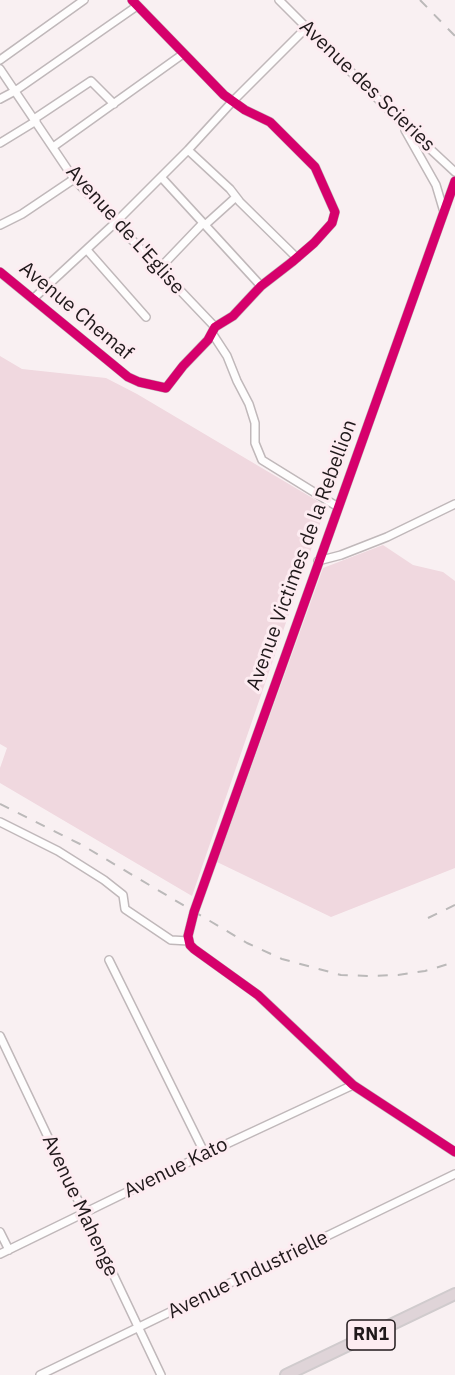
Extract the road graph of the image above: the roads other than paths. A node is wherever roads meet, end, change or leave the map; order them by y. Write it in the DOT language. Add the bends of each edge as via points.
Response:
graph roads {
  1 [pos="84,0"];
  2 [pos="279,0"];
  3 [pos="135,3"];
  4 [pos="306,28"];
  5 [pos="183,54"];
  6 [pos="0,60"];
  7 [pos="0,69"];
  8 [pos="15,91"];
  9 [pos="0,99"];
  10 [pos="232,102"];
  11 [pos="114,104"];
  12 [pos="35,120"];
  13 [pos="399,120"];
  14 [pos="0,143"];
  15 [pos="53,147"];
  16 [pos="188,150"];
  17 [pos="455,172"];
  18 [pos="161,177"];
  19 [pos="74,179"];
  20 [pos="455,181"];
  21 [pos="236,197"];
  22 [pos="444,214"];
  23 [pos="115,223"];
  24 [pos="204,224"];
  25 [pos="0,225"];
  26 [pos="87,250"];
  27 [pos="297,258"];
  28 [pos="159,269"];
  29 [pos="0,272"];
  30 [pos="261,286"];
  31 [pos="34,298"];
  32 [pos="146,317"];
  33 [pos="214,330"];
  34 [pos="455,504"];
  35 [pos="338,507"];
  36 [pos="318,561"];
  37 [pos="0,822"];
  38 [pos="189,941"];
  39 [pos="109,960"];
  40 [pos="0,1036"];
  41 [pos="353,1085"];
  42 [pos="455,1152"];
  43 [pos="205,1154"];
  44 [pos="455,1174"];
  45 [pos="84,1213"];
  46 [pos="0,1232"];
  47 [pos="9,1250"];
  48 [pos="0,1254"];
  49 [pos="455,1294"];
  50 [pos="138,1328"];
  51 [pos="40,1375"];
  52 [pos="161,1375"];
  53 [pos="286,1375"];
  1 -- 6 [label="street"];
  2 -- 4 [label="street, Avenue des Scieries"];
  3 -- 5 [label="street"];
  3 -- 8 [label="street"];
  4 -- 10 [label="street"];
  4 -- 13 [label="street, Avenue des Scieries"];
  5 -- 10 [label="street"];
  5 -- 11 [label="street"];
  7 -- 8 [label="street, Avenue de L'Eglise"];
  8 -- 9 [label="street"];
  8 -- 12 [label="street, Avenue de L'Eglise"];
  10 -- 16 [label="street"];
  10 -- 27 [label="street, Avenue Chemaf" via="270,122 320,175 334,218"];
  11 -- 12 [label="street" via="91,81"];
  11 -- 15 [label="street"];
  12 -- 14 [label="street"];
  12 -- 15 [label="street, Avenue de L'Eglise"];
  13 -- 17 [label="street, Avenue des Scieries"];
  13 -- 22 [label="street" via="436,185"];
  15 -- 19 [label="street, Avenue de L'Eglise"];
  16 -- 18 [label="street"];
  16 -- 21 [label="street"];
  18 -- 23 [label="street"];
  18 -- 24 [label="street"];
  19 -- 23 [label="street, Avenue de L'Eglise"];
  19 -- 25 [label="street"];
  20 -- 22 [label="street, Avenue Victimes de la Rebellion"];
  21 -- 24 [label="street"];
  21 -- 27 [label="street"];
  22 -- 35 [label="street, Avenue Victimes de la Rebellion"];
  23 -- 26 [label="street"];
  23 -- 28 [label="street, Avenue de L'Eglise"];
  24 -- 28 [label="street"];
  24 -- 30 [label="street"];
  26 -- 31 [label="street"];
  26 -- 32 [label="street"];
  27 -- 30 [label="street, Avenue Chemaf"];
  28 -- 33 [label="street, Avenue de L'Eglise"];
  29 -- 31 [label="street, Avenue Chemaf"];
  30 -- 33 [label="street, Avenue Chemaf"];
  31 -- 33 [label="street, Avenue Chemaf" via="128,377 165,388"];
  33 -- 35 [label="street, Avenue de L'Eglise" via="249,404 259,456"];
  34 -- 36 [label="street" via="387,537"];
  35 -- 36 [label="street, Avenue Victimes de la Rebellion"];
  36 -- 38 [label="street, Avenue Victimes de la Rebellion" via="194,912"];
  37 -- 38 [label="street" via="104,880 123,895 127,911 171,940"];
  38 -- 41 [label="street" via="198,952 258,995"];
  39 -- 43 [label="street"];
  40 -- 45 [label="street, Avenue Mahenge"];
  41 -- 42 [label="street"];
  41 -- 43 [label="street, Avenue Kato"];
  43 -- 45 [label="street, Avenue Kato"];
  44 -- 50 [label="street, Avenue Industrielle"];
  45 -- 47 [label="street, Avenue Kato"];
  45 -- 50 [label="street, Avenue Mahenge"];
  46 -- 47 [label="street"];
  47 -- 48 [label="street, Avenue Kato"];
  49 -- 53 [label="highway, RN1"];
  50 -- 51 [label="street, Avenue Industrielle"];
  50 -- 52 [label="street, Avenue Mahenge"];
}
